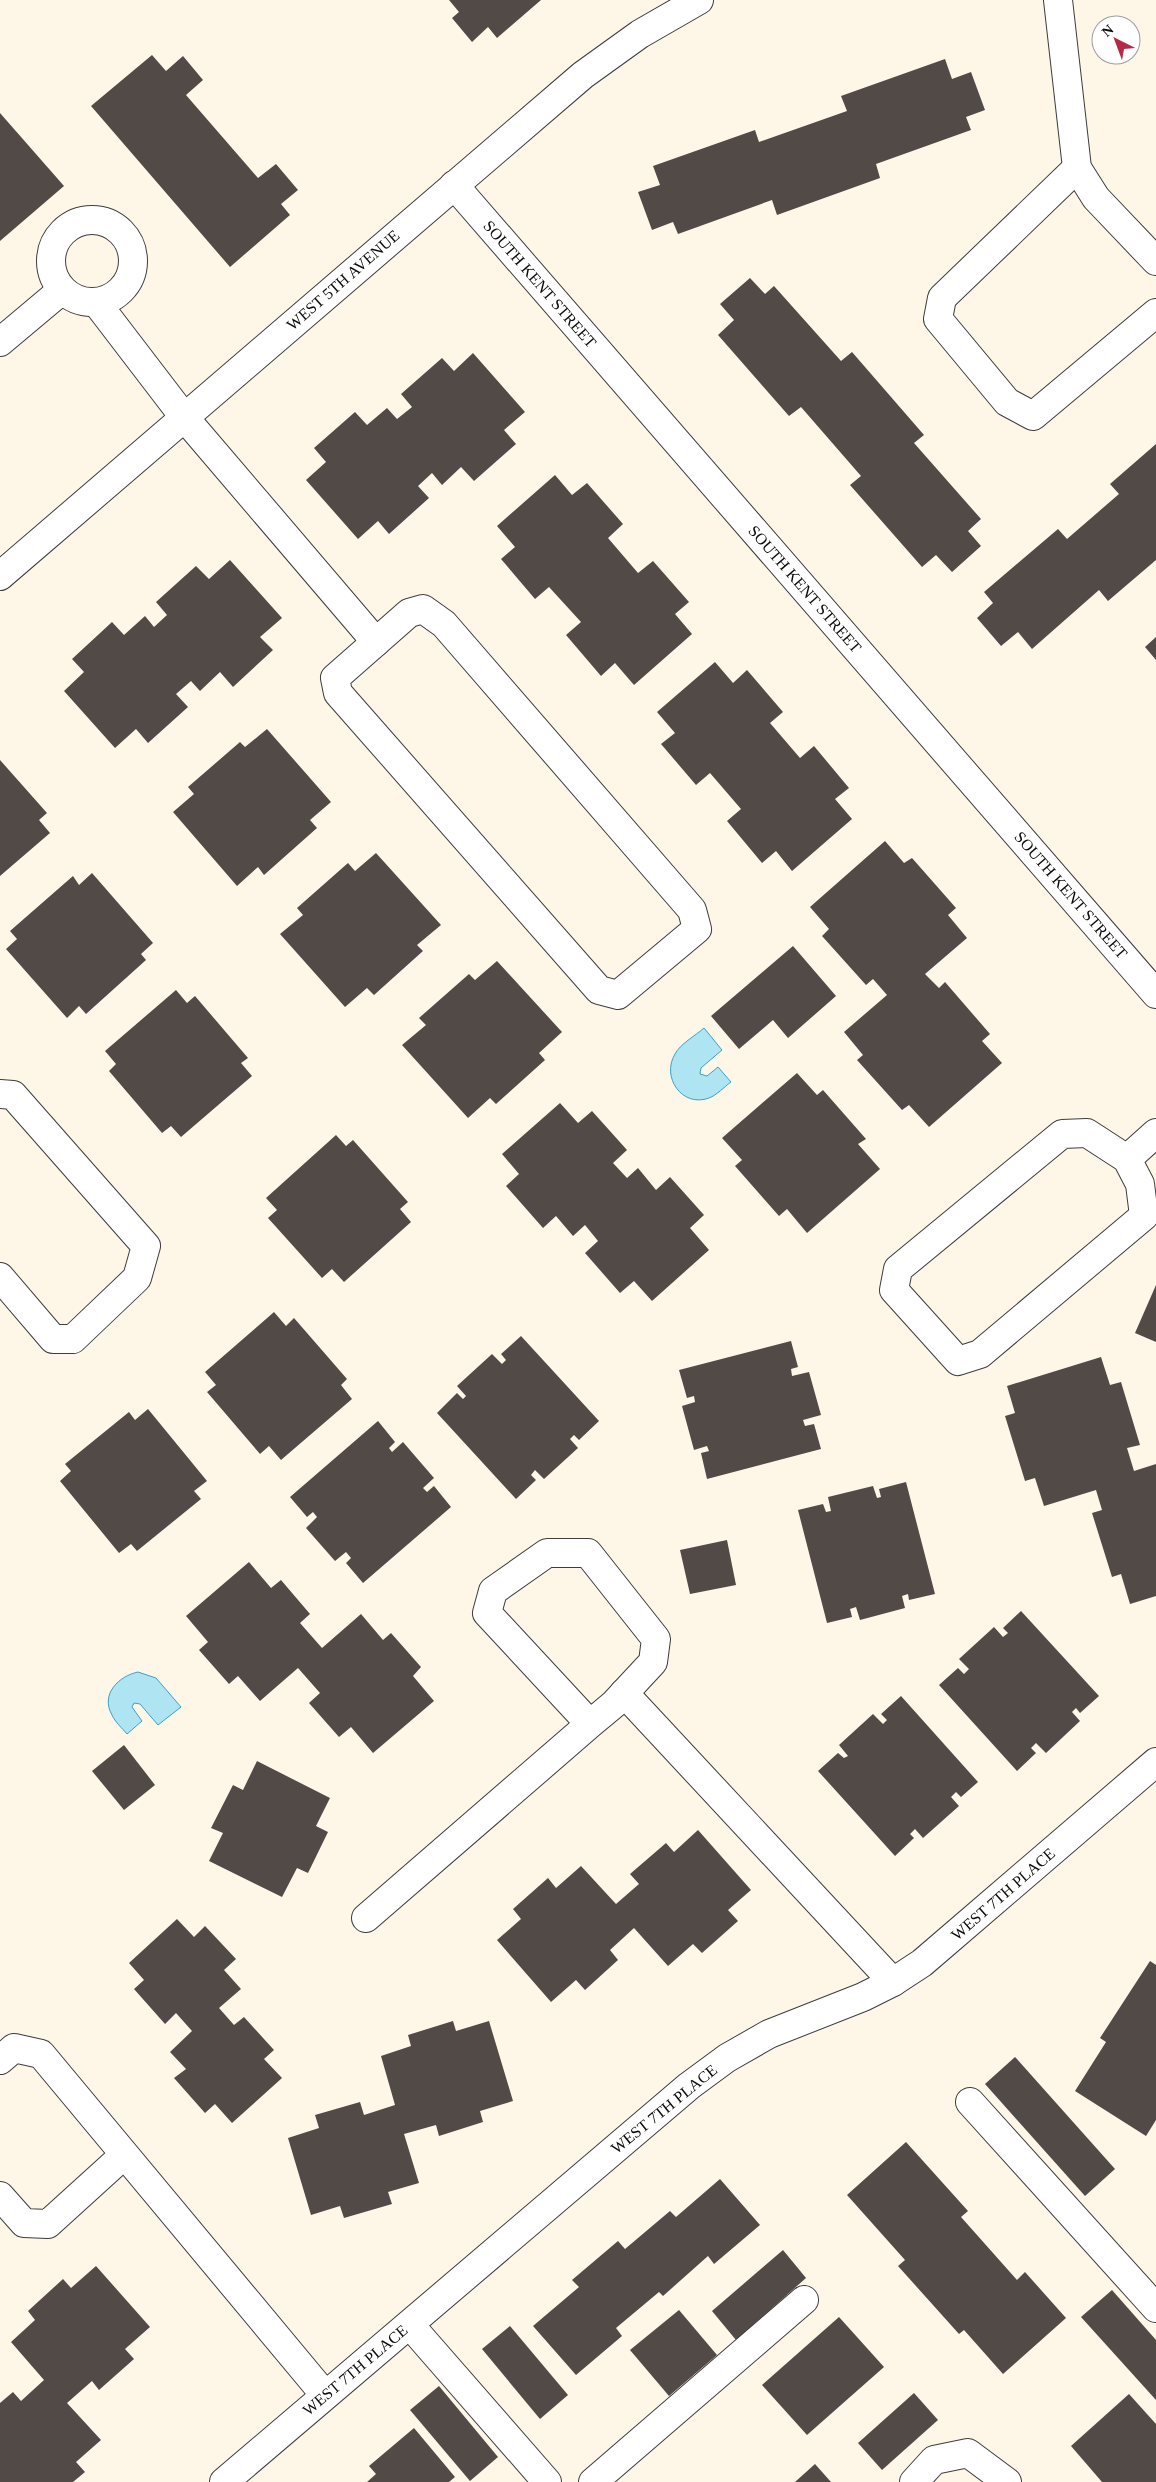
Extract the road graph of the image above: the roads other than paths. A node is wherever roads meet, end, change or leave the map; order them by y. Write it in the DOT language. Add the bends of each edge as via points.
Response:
graph roads {
  1 [pos="699,0"];
  2 [pos="1058,0"];
  3 [pos="1077,168"];
  4 [pos="454,185"];
  5 [pos="1156,262"];
  6 [pos="62,290"];
  7 [pos="96,302"];
  8 [pos="1156,313"];
  9 [pos="0,342"];
  10 [pos="184,417"];
  11 [pos="0,576"];
  12 [pos="376,642"];
  13 [pos="1156,994"];
  14 [pos="0,1094"];
  15 [pos="1156,1133"];
  16 [pos="1127,1159"];
  17 [pos="0,1278"];
  18 [pos="624,1693"];
  19 [pos="590,1724"];
  20 [pos="1156,1762"];
  21 [pos="366,1918"];
  22 [pos="893,1982"];
  23 [pos="0,2060"];
  24 [pos="970,2102"];
  25 [pos="124,2155"];
  26 [pos="0,2196"];
  27 [pos="1154,2299"];
  28 [pos="804,2300"];
  29 [pos="410,2324"];
  30 [pos="325,2395"];
  31 [pos="224,2482"];
  32 [pos="547,2482"];
  33 [pos="593,2482"];
  34 [pos="914,2482"];
  35 [pos="1007,2482"];
  1 -- 4 [label="street, WEST 5TH AVENUE" via="640,34 583,75"];
  2 -- 3 [label="street"];
  3 -- 5 [label="street" via="1096,198"];
  3 -- 8 [label="street" via="942,298 938,319 1007,402 1033,416"];
  4 -- 10 [label="street, WEST 5TH AVENUE"];
  4 -- 13 [label="street, SOUTH KENT STREET"];
  6 -- 7 [label="street" via="82,301"];
  6 -- 7 [label="street" via="52,275 50,261 52,248 59,236 81,221 95,219 108,223 120,230 128,241 133,267 120,291 109,299"];
  6 -- 9 [label="street"];
  7 -- 10 [label="street"];
  10 -- 11 [label="street, WEST 5TH AVENUE"];
  10 -- 12 [label="street"];
  12 -- 12 [label="street" via="410,614 423,609 444,624 692,910 697,929 618,995 599,990 338,693 335,678"];
  14 -- 17 [label="street" via="13,1095 146,1246 137,1278 73,1339 53,1339"];
  15 -- 16 [label="street"];
  16 -- 16 [label="street" via="1140,1184 1144,1216 980,1354 958,1361 894,1290 898,1269 1062,1134 1087,1133"];
  18 -- 19 [label="street"];
  18 -- 19 [label="street" via="653,1662 656,1639 588,1553 547,1553 493,1591 487,1613"];
  18 -- 22 [label="street"];
  19 -- 21 [label="street"];
  20 -- 22 [label="street, WEST 7TH PLACE" via="922,1963"];
  22 -- 29 [label="street, WEST 7TH PLACE" via="828,2012 769,2034 712,2069"];
  23 -- 25 [label="street" via="14,2048 40,2054"];
  24 -- 27 [label="street"];
  25 -- 26 [label="street" via="48,2224 24,2223"];
  25 -- 30 [label="street"];
  28 -- 33 [label="street"];
  29 -- 30 [label="street, WEST 7TH PLACE"];
  29 -- 32 [label="street"];
  30 -- 31 [label="street, WEST 7TH PLACE"];
  34 -- 35 [label="street" via="934,2460 968,2453"];
}
